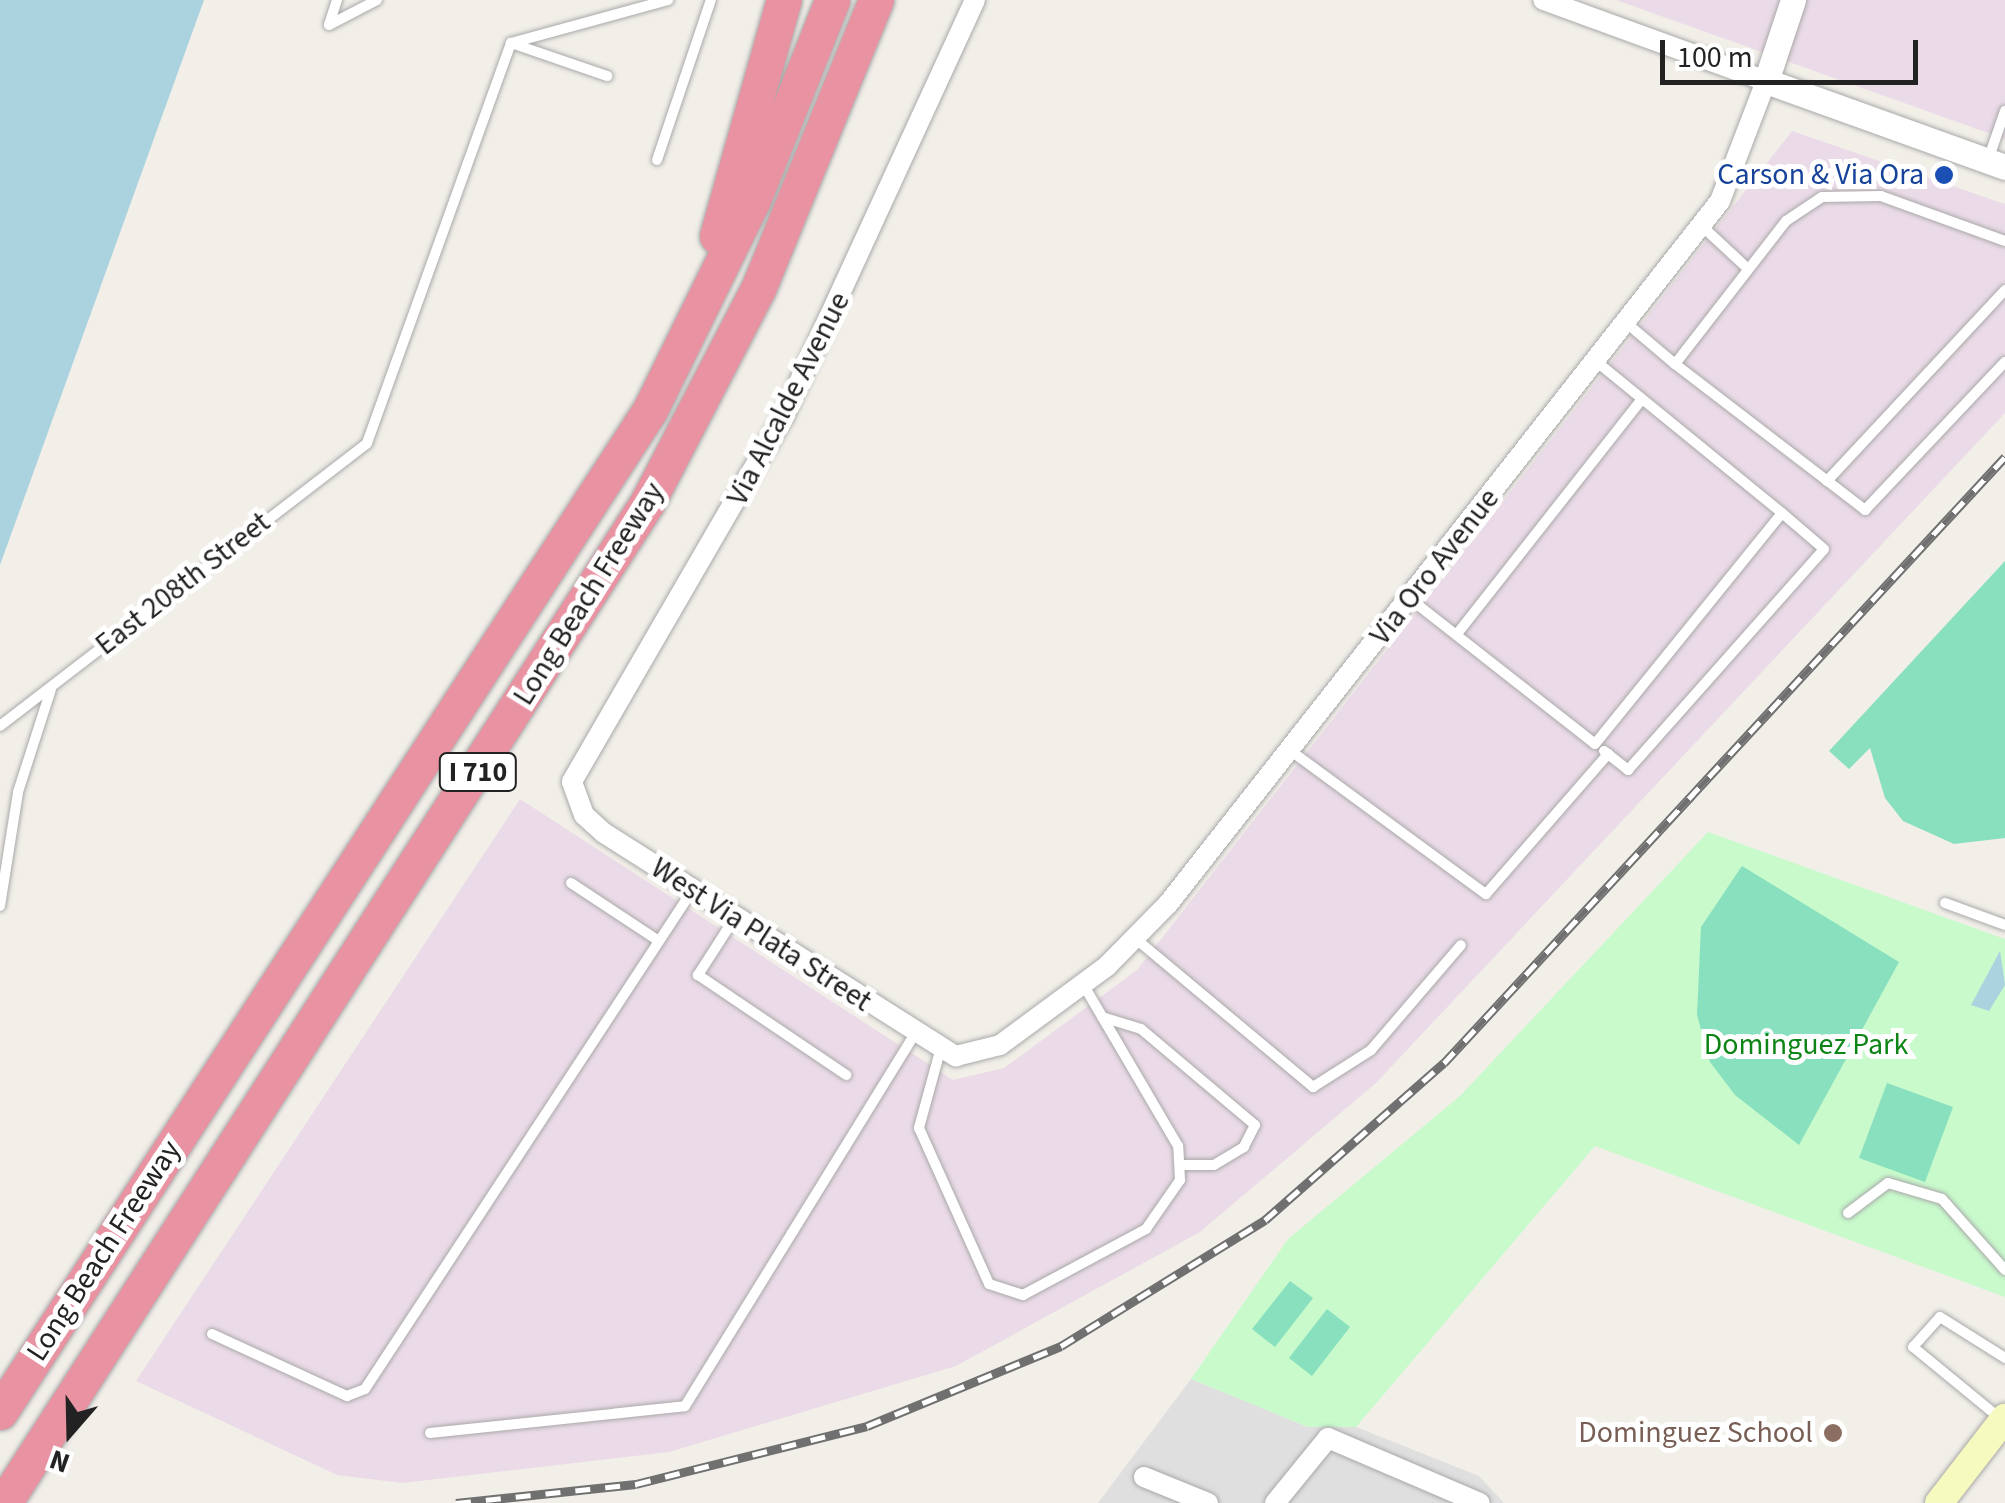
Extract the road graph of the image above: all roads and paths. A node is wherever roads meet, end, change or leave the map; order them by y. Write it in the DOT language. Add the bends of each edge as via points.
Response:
graph roads {
  1 [pos="337,0"];
  2 [pos="377,0"];
  3 [pos="668,0"];
  4 [pos="712,0"];
  5 [pos="784,0"];
  6 [pos="832,0"];
  7 [pos="876,0"];
  8 [pos="975,0"];
  9 [pos="1543,0"];
  10 [pos="1793,0"];
  11 [pos="511,43"];
  12 [pos="607,76"];
  13 [pos="1766,80"];
  14 [pos="2005,110"];
  15 [pos="657,160"];
  16 [pos="1996,164"];
  17 [pos="1704,228"];
  18 [pos="2005,241"];
  19 [pos="1747,268"];
  20 [pos="2005,290"];
  21 [pos="1630,326"];
  22 [pos="686,343"];
  23 [pos="2005,362"];
  24 [pos="1598,364"];
  25 [pos="1675,364"];
  26 [pos="1641,400"];
  27 [pos="1827,481"];
  28 [pos="1782,513"];
  29 [pos="1410,598"];
  30 [pos="1457,634"];
  31 [pos="52,686"];
  32 [pos="0,726"];
  33 [pos="1595,744"];
  34 [pos="1292,751"];
  35 [pos="1608,754"];
  36 [pos="572,782"];
  37 [pos="571,884"];
  38 [pos="692,891"];
  39 [pos="1945,903"];
  40 [pos="0,906"];
  41 [pos="734,919"];
  42 [pos="2005,925"];
  43 [pos="1136,939"];
  44 [pos="659,941"];
  45 [pos="1461,944"];
  46 [pos="1084,984"];
  47 [pos="1102,1017"];
  48 [pos="914,1035"];
  49 [pos="940,1051"];
  50 [pos="974,1055"];
  51 [pos="846,1075"];
  52 [pos="1182,1165"];
  53 [pos="1848,1213"];
  54 [pos="2005,1270"];
  55 [pos="212,1334"];
  56 [pos="2005,1358"];
  57 [pos="0,1412"];
  58 [pos="2004,1420"];
  59 [pos="430,1433"];
  60 [pos="1144,1478"];
  61 [pos="1944,1502"];
  62 [pos="4,1503"];
  63 [pos="1208,1503"];
  64 [pos="1275,1503"];
  65 [pos="1480,1503"];
  1 -- 2 [label="lane" via="328,25"];
  3 -- 11 [label="lane"];
  4 -- 15 [label="lane"];
  5 -- 22 [label="highway"];
  6 -- 22 [label="highway, Long Beach Freeway / I 710"];
  7 -- 62 [label="highway, Long Beach Freeway / I 710" via="758,289 647,503"];
  8 -- 36 [label="street, Via Alcalde Avenue" via="784,414"];
  9 -- 13 [label="street"];
  10 -- 13 [label="street, Via Oro Avenue"];
  11 -- 12 [label="lane"];
  11 -- 31 [label="lane, East 208th Street" via="367,443"];
  13 -- 16 [label="street"];
  13 -- 17 [label="street, Via Oro Avenue"];
  14 -- 16 [label="lane"];
  17 -- 19 [label="lane"];
  17 -- 21 [label="street, Via Oro Avenue"];
  18 -- 19 [label="lane" via="1881,196 1822,197 1786,221"];
  19 -- 25 [label="lane"];
  20 -- 27 [label="lane"];
  21 -- 24 [label="street, Via Oro Avenue"];
  21 -- 25 [label="lane"];
  22 -- 57 [label="highway, Long Beach Freeway / I 710"];
  23 -- 27 [label="lane" via="1865,510"];
  24 -- 26 [label="lane"];
  24 -- 29 [label="street, Via Oro Avenue"];
  25 -- 27 [label="lane"];
  26 -- 28 [label="lane"];
  26 -- 30 [label="lane"];
  28 -- 33 [label="lane"];
  28 -- 35 [label="lane" via="1824,549 1628,770"];
  29 -- 30 [label="lane"];
  29 -- 34 [label="street, Via Oro Avenue"];
  30 -- 33 [label="lane"];
  31 -- 32 [label="lane, East 208th Street"];
  31 -- 40 [label="lane" via="18,792"];
  33 -- 35 [label="lane"];
  34 -- 35 [label="lane" via="1486,894"];
  34 -- 43 [label="street, Via Oro Avenue"];
  36 -- 38 [label="street, West Via Plata Street" via="584,815"];
  37 -- 44 [label="lane"];
  38 -- 41 [label="street, West Via Plata Street"];
  38 -- 44 [label="lane"];
  39 -- 42 [label="lane"];
  41 -- 48 [label="street, West Via Plata Street"];
  41 -- 51 [label="lane" via="698,975"];
  43 -- 45 [label="lane" via="1313,1086 1371,1050"];
  43 -- 46 [label="street, Via Oro Avenue"];
  44 -- 55 [label="lane" via="365,1388 347,1396"];
  46 -- 47 [label="lane"];
  46 -- 50 [label="street, Via Oro Avenue"];
  47 -- 52 [label="lane"];
  47 -- 52 [label="lane" via="1141,1028 1255,1126 1244,1147 1214,1166"];
  48 -- 49 [label="street, West Via Plata Street"];
  48 -- 59 [label="lane" via="685,1406"];
  49 -- 50 [label="street, West Via Plata Street"];
  49 -- 52 [label="lane" via="919,1128 996,1292 1037,1290 1146,1229 1170,1204"];
  53 -- 54 [label="lane" via="1888,1184 1942,1199"];
  56 -- 58 [label="lane" via="1940,1316 1913,1347"];
  58 -- 61 [label="main road"];
  60 -- 63 [label="street"];
  64 -- 65 [label="street" via="1328,1438"];
}
